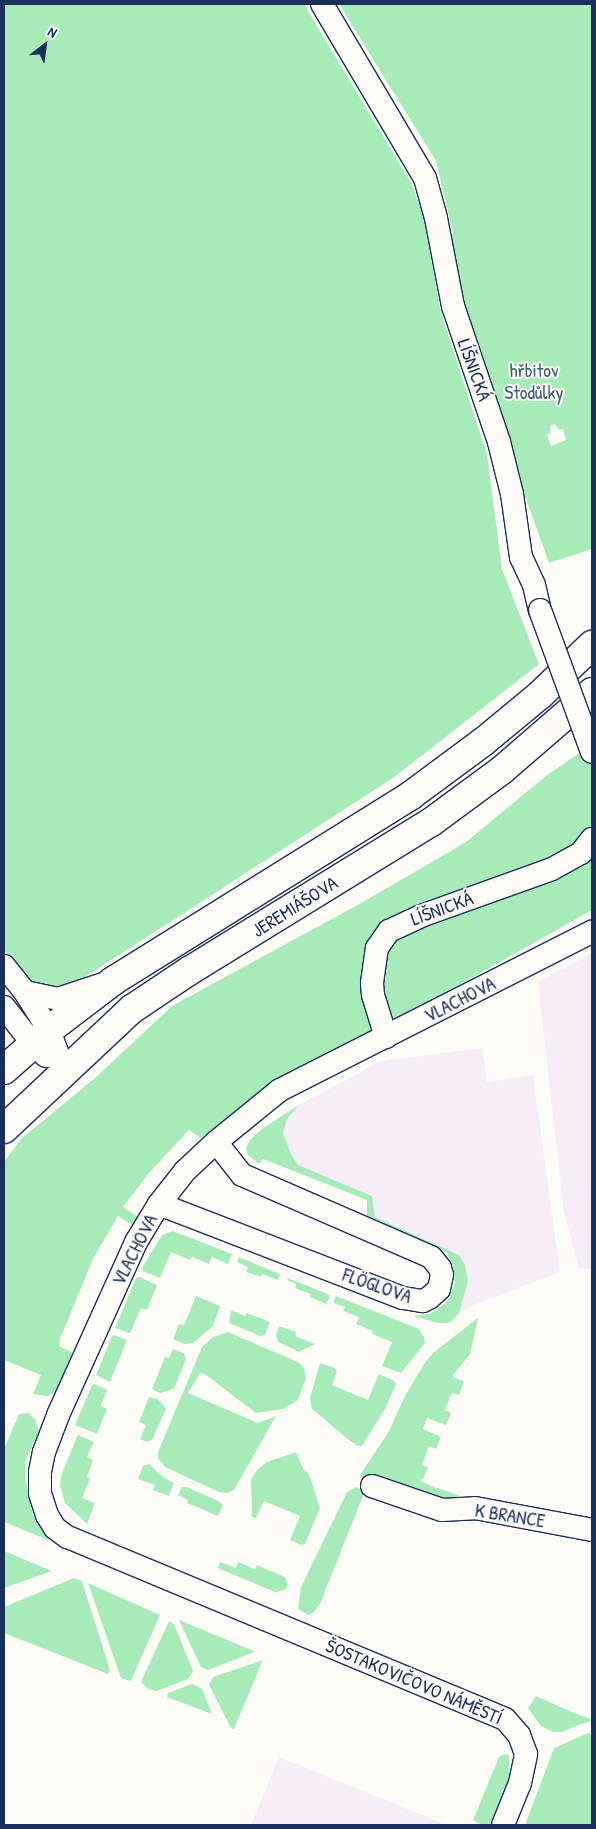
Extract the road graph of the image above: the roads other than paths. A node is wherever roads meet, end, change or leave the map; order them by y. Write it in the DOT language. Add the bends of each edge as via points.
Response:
graph roads {
  1 [pos="322,4"];
  2 [pos="592,645"];
  3 [pos="592,692"];
  4 [pos="592,752"];
  5 [pos="592,839"];
  6 [pos="592,932"];
  7 [pos="4,966"];
  8 [pos="113,981"];
  9 [pos="25,992"];
  10 [pos="4,1006"];
  11 [pos="41,1037"];
  12 [pos="386,1037"];
  13 [pos="4,1070"];
  14 [pos="64,1071"];
  15 [pos="4,1129"];
  16 [pos="216,1142"];
  17 [pos="159,1204"];
  18 [pos="372,1486"];
  19 [pos="592,1530"];
  20 [pos="299,1633"];
  21 [pos="503,1825"];
  1 -- 4 [label="street, LÍŠNICKÁ, bridge" via="425,178 436,218 452,306 512,494 521,557 534,585 540,610"];
  2 -- 8 [label="main road, JEREMIÁŠOVA" via="505,724 410,796"];
  3 -- 14 [label="main road, JEREMIÁŠOVA" via="502,770 430,823 140,1003"];
  5 -- 12 [label="street, LÍŠNICKÁ" via="581,853 552,870 421,916 389,931 377,948 372,983"];
  6 -- 12 [label="street, VLACHOVA"];
  7 -- 9 [label="street"];
  8 -- 9 [label="street" via="58,999"];
  8 -- 11 [label="main road, JEREMIÁŠOVA"];
  9 -- 11 [label="street"];
  10 -- 11 [label="street"];
  11 -- 13 [label="main road, JEREMIÁŠOVA"];
  11 -- 14 [label="street"];
  12 -- 16 [label="street, VLACHOVA" via="280,1090"];
  14 -- 15 [label="main road, JEREMIÁŠOVA"];
  16 -- 17 [label="street, VLACHOVA" via="185,1171"];
  16 -- 17 [label="street, FLÖGLOVA" via="242,1175 431,1257 442,1275 439,1289 423,1301 403,1298"];
  17 -- 20 [label="street, VLACHOVA" via="136,1242 58,1415 41,1463 42,1505 46,1516 61,1533 83,1545"];
  18 -- 19 [label="street, K BRANCE" via="442,1510 475,1508"];
  20 -- 21 [label="street, ŠOSTAKOVIČOVO NÁMĚSTÍ" via="495,1713 514,1727 523,1745 525,1762"];
}
